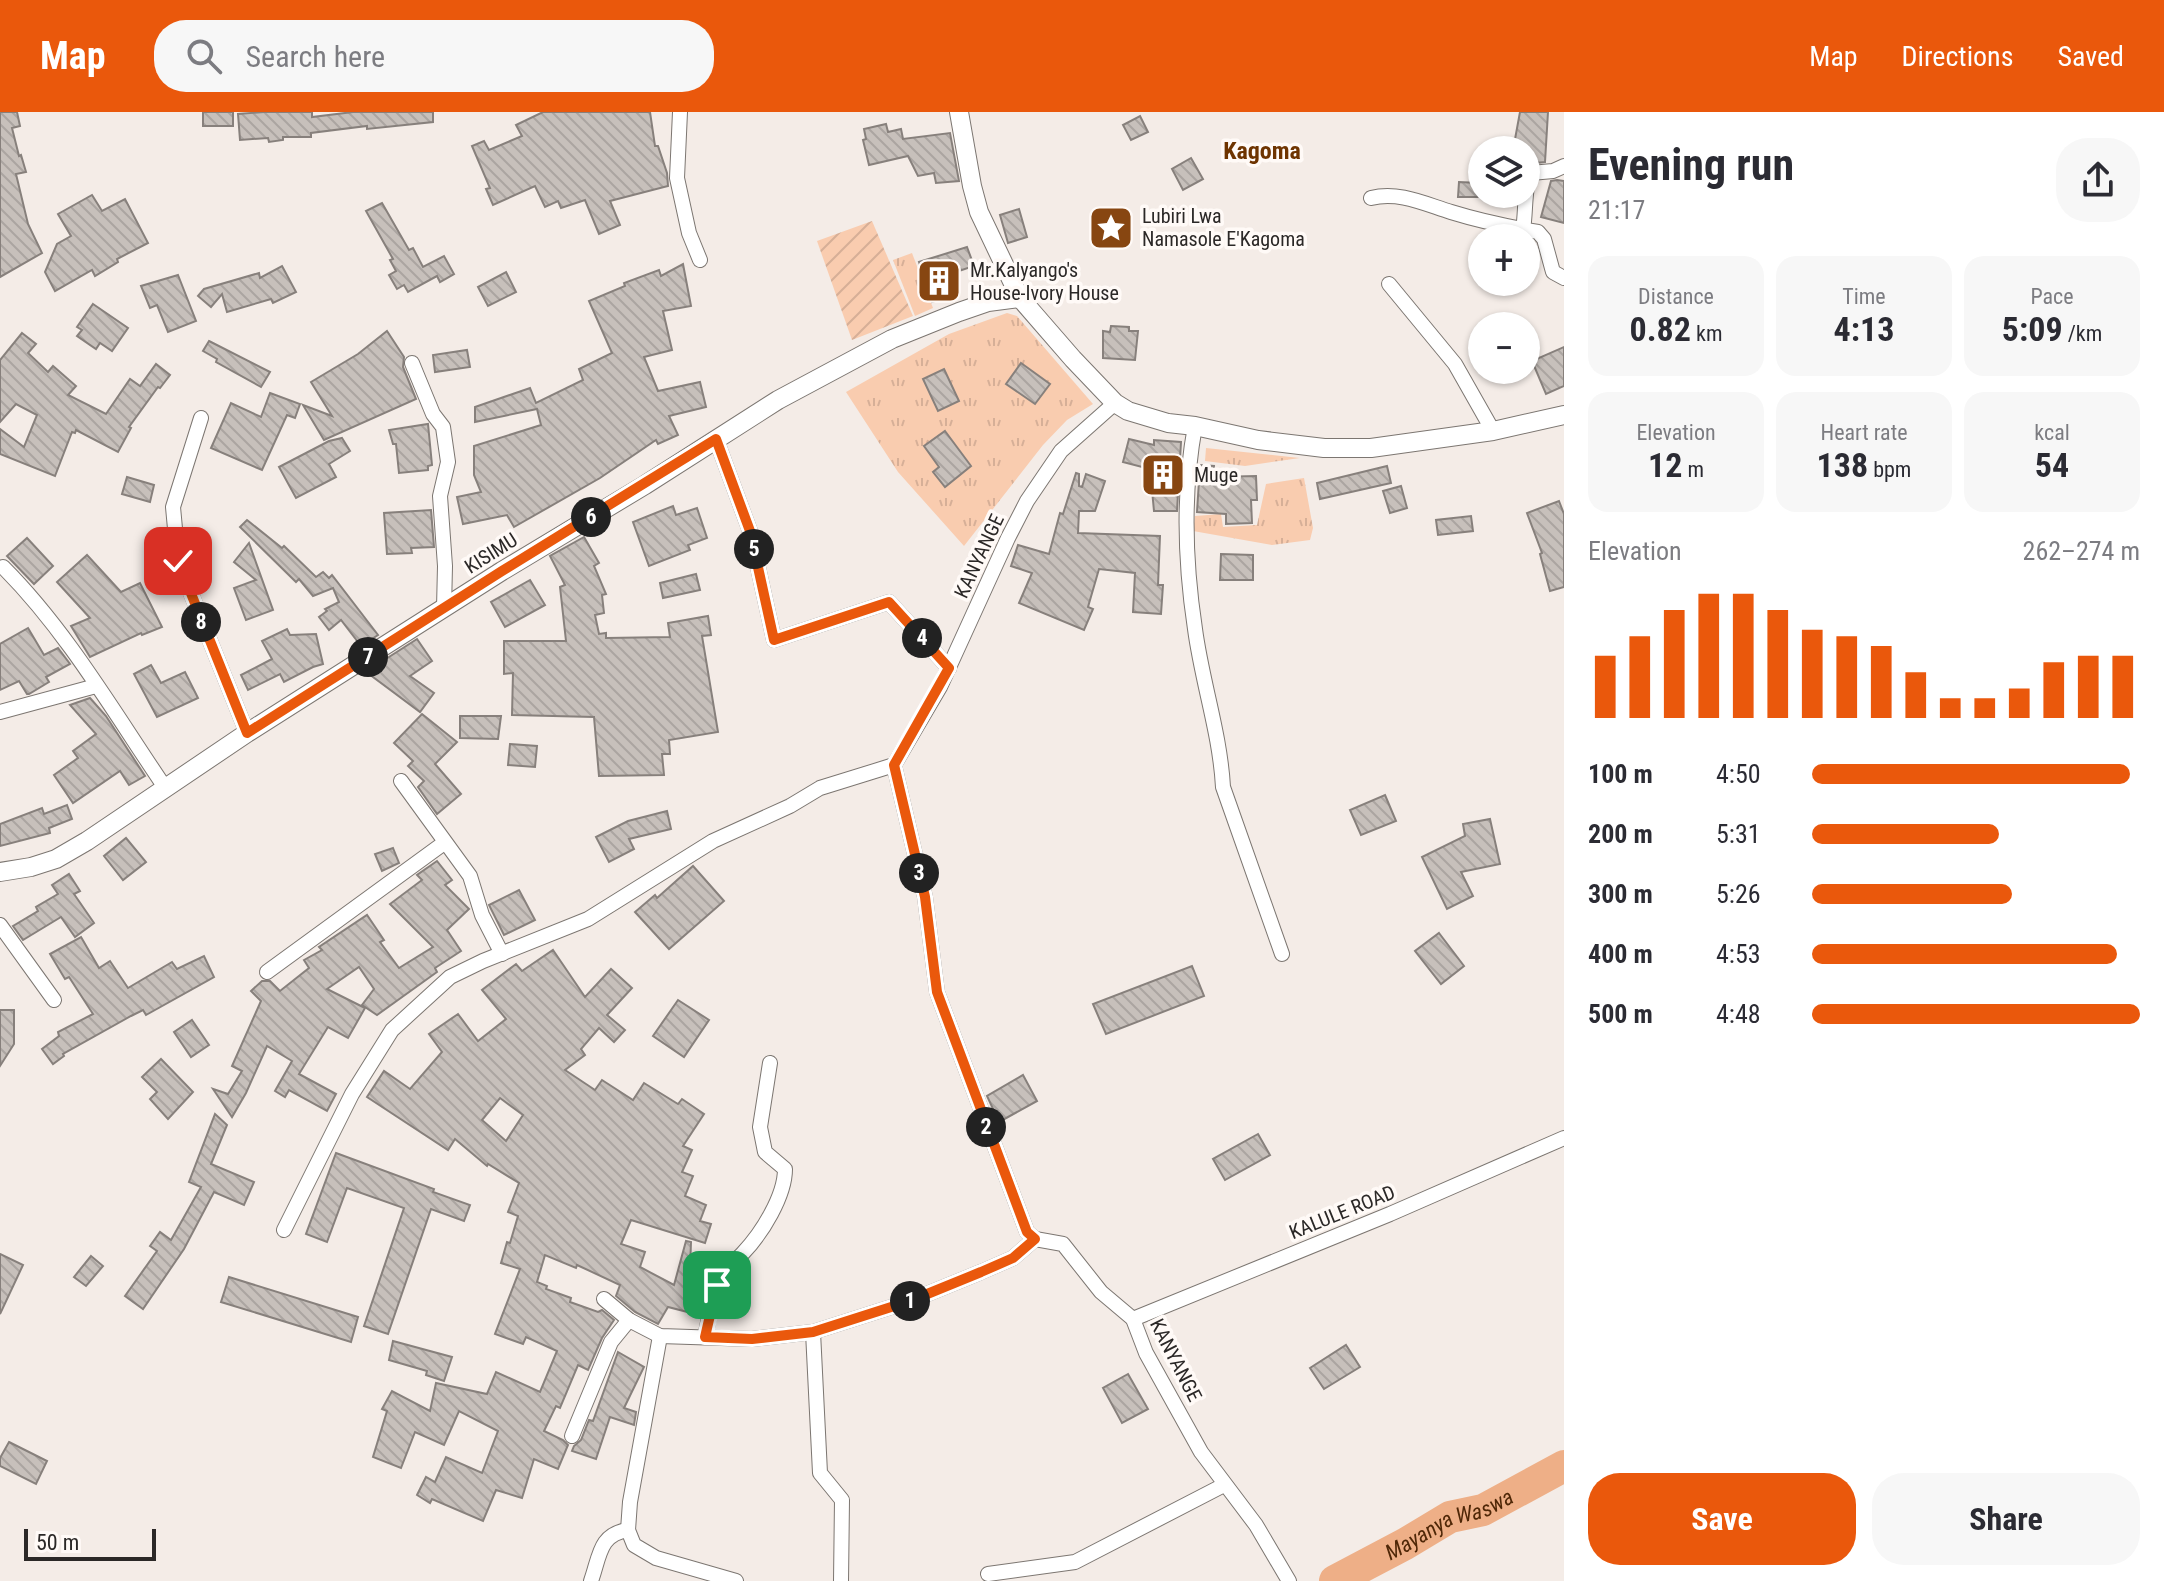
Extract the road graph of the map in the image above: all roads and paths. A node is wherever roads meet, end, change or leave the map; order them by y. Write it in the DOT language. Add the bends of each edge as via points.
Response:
graph roads {
  1 [pos="680,112"];
  2 [pos="959,112"];
  3 [pos="1564,166"];
  4 [pos="1371,198"];
  5 [pos="1502,224"];
  6 [pos="1524,224"];
  7 [pos="1540,234"];
  8 [pos="700,260"];
  9 [pos="1564,278"];
  10 [pos="1389,284"];
  11 [pos="1020,298"];
  12 [pos="412,363"];
  13 [pos="1115,403"];
  14 [pos="1564,415"];
  15 [pos="201,418"];
  16 [pos="1195,426"];
  17 [pos="1493,431"];
  18 [pos="716,439"];
  19 [pos="3,567"];
  20 [pos="444,608"];
  21 [pos="949,668"];
  22 [pos="96,686"];
  23 [pos="0,712"];
  24 [pos="247,733"];
  25 [pos="894,765"];
  26 [pos="401,781"];
  27 [pos="166,789"];
  28 [pos="444,843"];
  29 [pos="0,872"];
  30 [pos="0,925"];
  31 [pos="502,954"];
  32 [pos="1282,954"];
  33 [pos="267,972"];
  34 [pos="54,1000"];
  35 [pos="770,1063"];
  36 [pos="1564,1138"];
  37 [pos="284,1230"];
  38 [pos="1035,1239"];
  39 [pos="604,1299"];
  40 [pos="1133,1319"];
  41 [pos="629,1320"];
  42 [pos="813,1332"];
  43 [pos="660,1336"];
  44 [pos="705,1337"];
  45 [pos="572,1436"];
  46 [pos="1224,1485"];
  47 [pos="628,1530"];
  48 [pos="988,1574"];
  49 [pos="591,1581"];
  50 [pos="736,1581"];
  51 [pos="841,1581"];
  52 [pos="1289,1581"];
  1 -- 8 [label="street" via="677,178"];
  2 -- 11 [label="street" via="979,212"];
  3 -- 6 [label="street" via="1527,178"];
  4 -- 5 [label="street" via="1417,199"];
  7 -- 9 [label="street" via="1553,272"];
  10 -- 17 [label="street" via="1455,364"];
  11 -- 13 [label="street"];
  11 -- 18 [label="street, KISIMU" via="988,302 892,339"];
  12 -- 20 [label="street" via="443,427 448,462 440,496"];
  13 -- 16 [label="street" via="1145,417"];
  13 -- 21 [label="street, KANYANGE" via="1061,451 1027,501"];
  14 -- 17 [label="street"];
  15 -- 24 [label="street" via="173,507 178,561"];
  16 -- 17 [label="street" via="1324,448 1371,448"];
  16 -- 32 [label="street" via="1189,459 1188,552 1195,628 1223,787"];
  18 -- 20 [label="street, KISIMU"];
  18 -- 21 [label="street" via="750,531 774,640 889,602"];
  19 -- 22 [label="street"];
  20 -- 24 [label="street, KISIMU"];
  21 -- 25 [label="street, KANYANGE"];
  22 -- 23 [label="street"];
  22 -- 27 [label="street"];
  24 -- 27 [label="street, KISIMU"];
  25 -- 31 [label="street" via="820,788 713,841 588,919"];
  25 -- 38 [label="street" via="925,897 937,992 1027,1232"];
  26 -- 28 [label="street"];
  27 -- 29 [label="street, KISIMU" via="56,859"];
  28 -- 31 [label="street" via="470,876"];
  28 -- 33 [label="street"];
  30 -- 34 [label="street"];
  31 -- 37 [label="street" via="450,977 392,1030 352,1094"];
  35 -- 44 [label="street" via="760,1127 765,1152 785,1169 785,1180 755,1237 721,1274"];
  36 -- 40 [label="street, KALULE ROAD"];
  38 -- 40 [label="street, KANYANGE" via="1063,1244 1101,1292"];
  38 -- 42 [label="street" via="1013,1258 967,1278"];
  39 -- 41 [label="street"];
  40 -- 46 [label="street, KANYANGE" via="1146,1353"];
  41 -- 43 [label="street"];
  41 -- 45 [label="street" via="611,1342"];
  42 -- 44 [label="street" via="752,1339"];
  42 -- 51 [label="street" via="820,1473 842,1500"];
  43 -- 44 [label="street"];
  43 -- 47 [label="street"];
  46 -- 48 [label="street" via="1075,1562"];
  46 -- 52 [label="street, KANYANGE" via="1256,1525"];
  47 -- 49 [label="street" via="606,1539"];
  47 -- 50 [label="street" via="634,1545 656,1558"];
}
